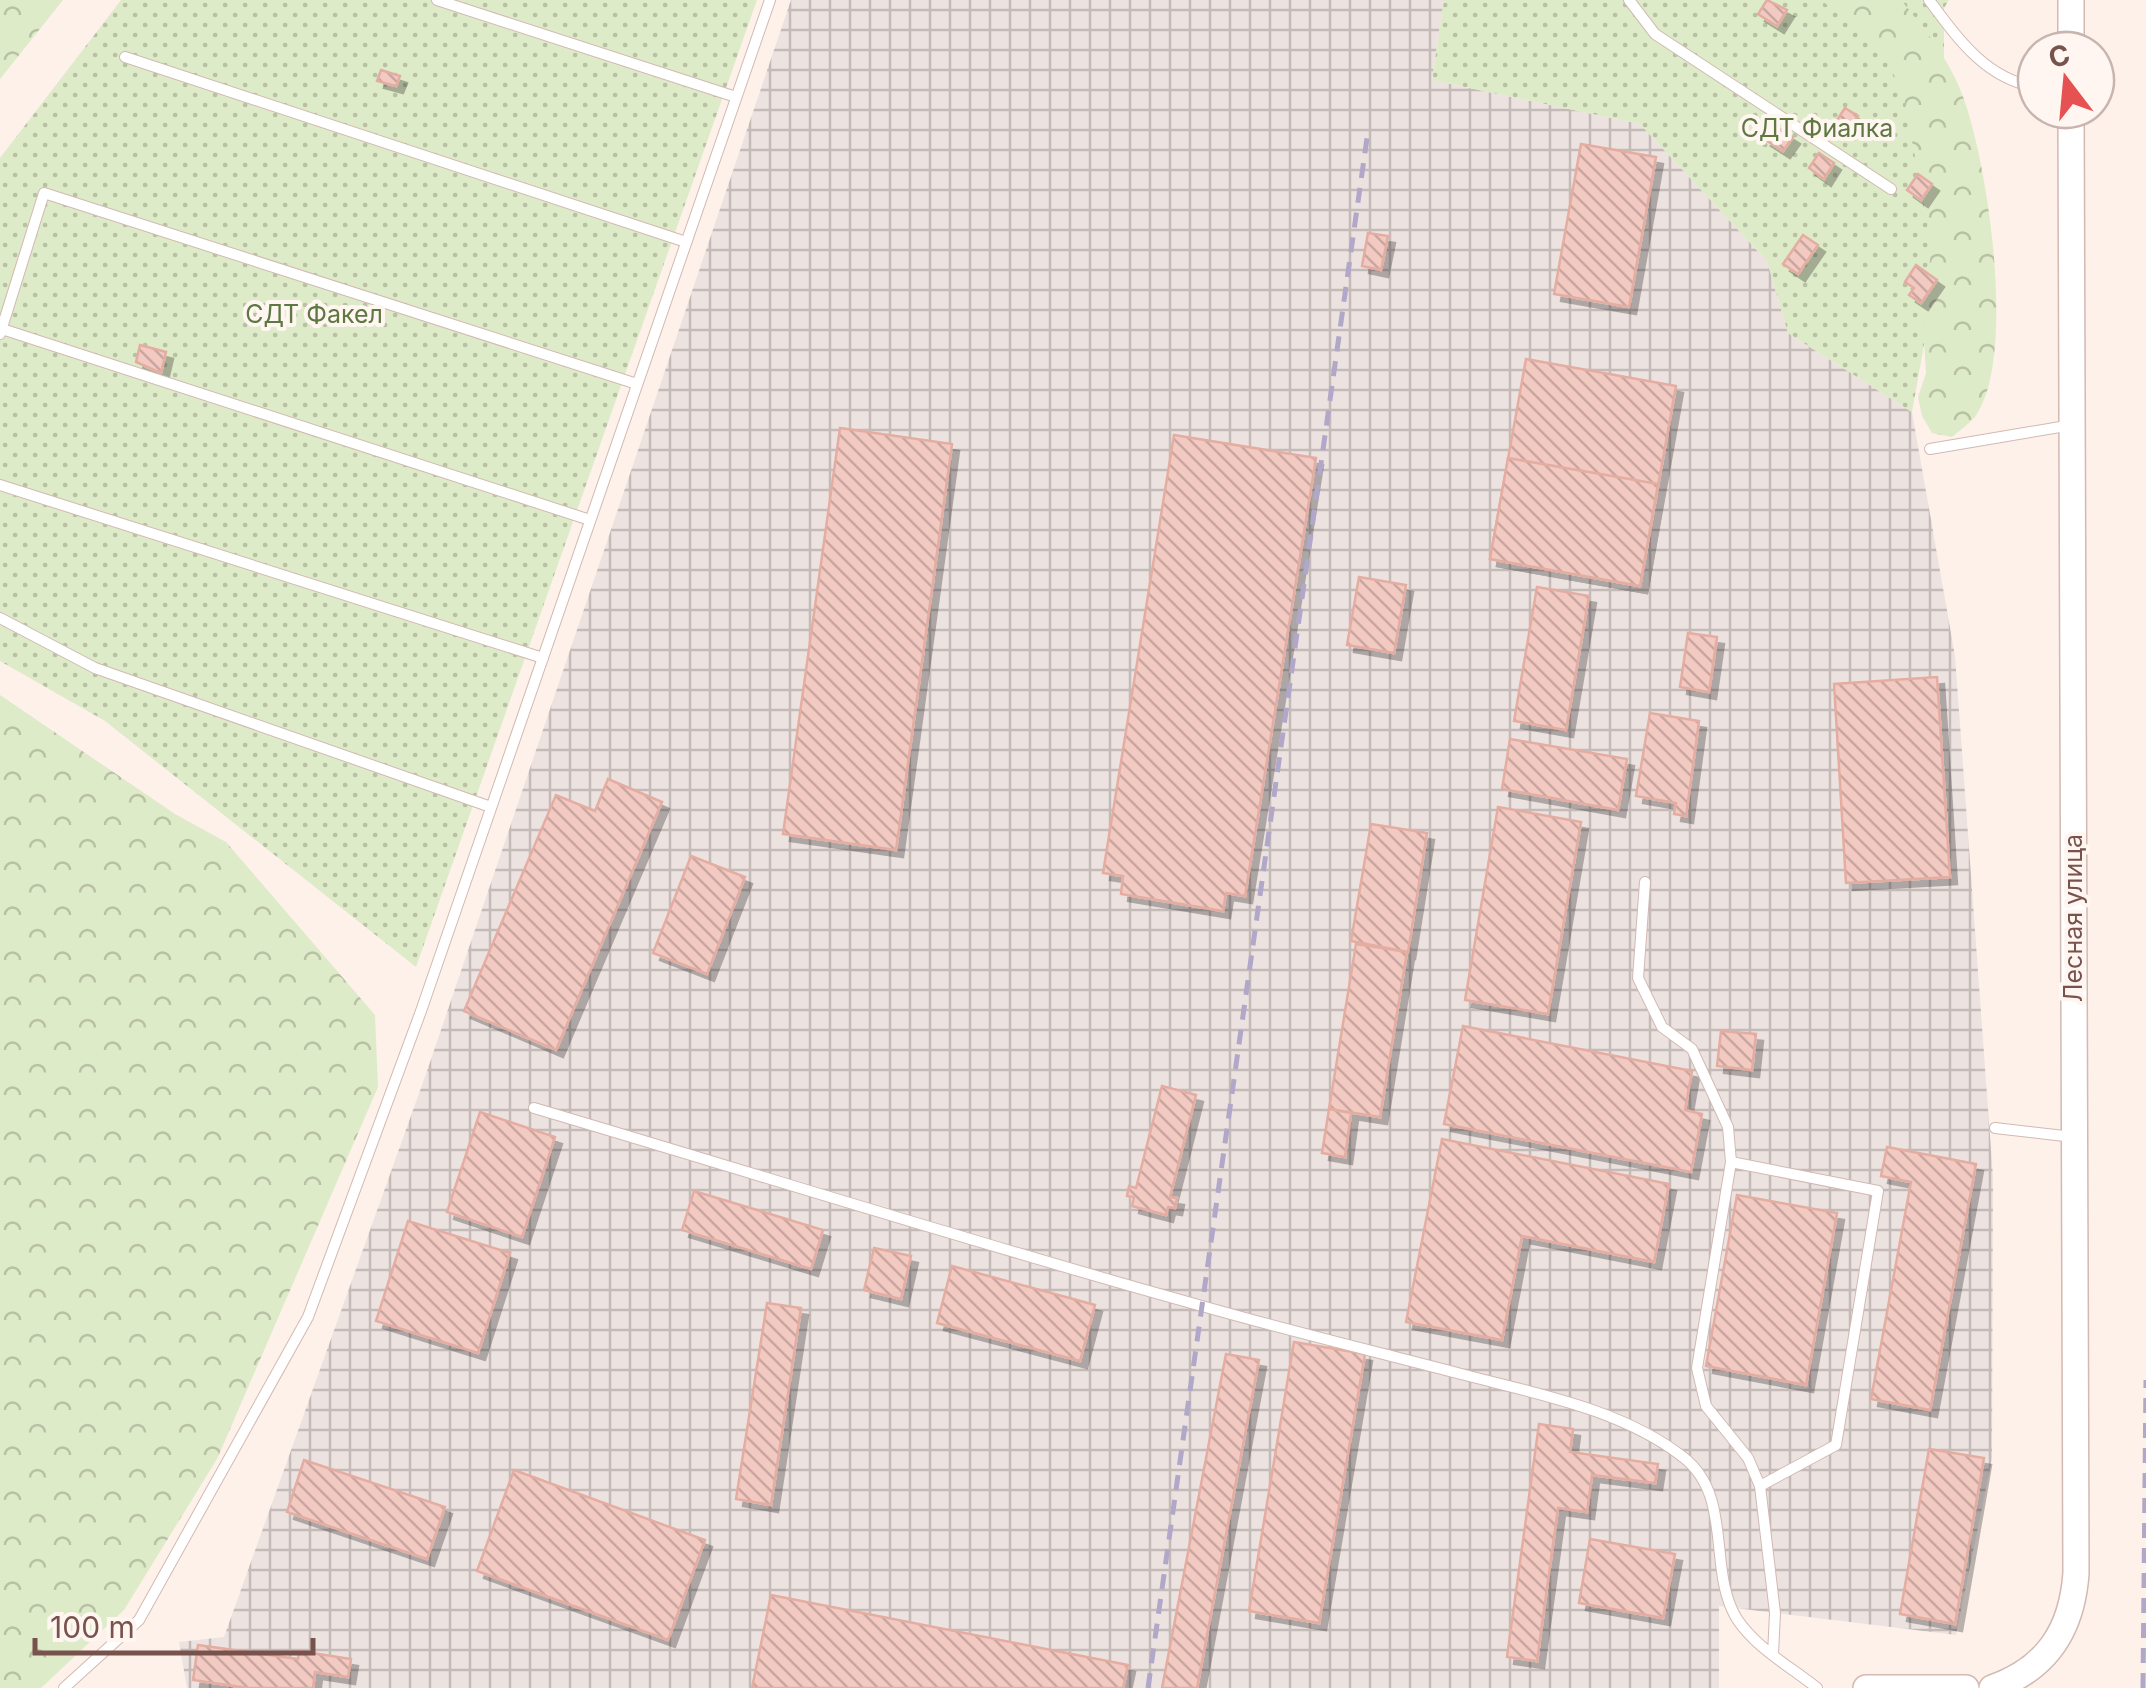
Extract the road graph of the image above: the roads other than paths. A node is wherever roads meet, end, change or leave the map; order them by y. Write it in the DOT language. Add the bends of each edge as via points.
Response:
graph roads {
  1 [pos="437,0"];
  2 [pos="770,0"];
  3 [pos="1629,0"];
  4 [pos="1929,0"];
  5 [pos="2071,0"];
  6 [pos="2071,30"];
  7 [pos="125,57"];
  8 [pos="2016,83"];
  9 [pos="736,98"];
  10 [pos="2071,130"];
  11 [pos="1890,189"];
  12 [pos="686,242"];
  13 [pos="1,332"];
  14 [pos="637,384"];
  15 [pos="2072,425"];
  16 [pos="1930,450"];
  17 [pos="0,486"];
  18 [pos="590,520"];
  19 [pos="0,618"];
  20 [pos="542,658"];
  21 [pos="488,806"];
  22 [pos="1645,882"];
  23 [pos="534,1108"];
  24 [pos="1995,1128"];
  25 [pos="2074,1137"];
  26 [pos="1731,1162"];
  27 [pos="1760,1486"];
  28 [pos="1773,1654"];
  29 [pos="64,1688"];
  30 [pos="1817,1688"];
  31 [pos="1866,1688"];
  32 [pos="1966,1688"];
  33 [pos="1992,1688"];
  1 -- 9 [label="lane"];
  2 -- 9 [label="lane"];
  3 -- 11 [label="lane" via="1654,34"];
  4 -- 8 [label="lane" via="1984,65"];
  5 -- 6 [label="street"];
  7 -- 12 [label="lane"];
  9 -- 12 [label="lane"];
  10 -- 15 [label="street, Лесная улица"];
  12 -- 14 [label="lane"];
  13 -- 14 [label="lane" via="44,193"];
  13 -- 18 [label="lane"];
  14 -- 18 [label="lane"];
  15 -- 16 [label="lane"];
  15 -- 25 [label="street, Лесная улица"];
  17 -- 20 [label="lane"];
  18 -- 20 [label="lane"];
  19 -- 21 [label="lane" via="95,668"];
  20 -- 21 [label="lane"];
  21 -- 29 [label="lane" via="308,1317 138,1620"];
  22 -- 26 [label="lane" via="1638,978 1662,1026 1692,1049 1728,1127"];
  23 -- 28 [label="lane" via="1202,1306 1566,1401 1648,1436 1686,1459 1704,1483 1736,1617"];
  24 -- 25 [label="lane"];
  25 -- 33 [label="street, Лесная улица" via="2074,1602 2052,1650 2013,1681"];
  26 -- 27 [label="lane" via="1697,1368 1706,1406 1748,1458"];
  26 -- 27 [label="lane" via="1878,1191 1836,1444"];
  27 -- 28 [label="lane" via="1775,1613"];
  28 -- 30 [label="lane"];
  31 -- 32 [label="street"];
}
